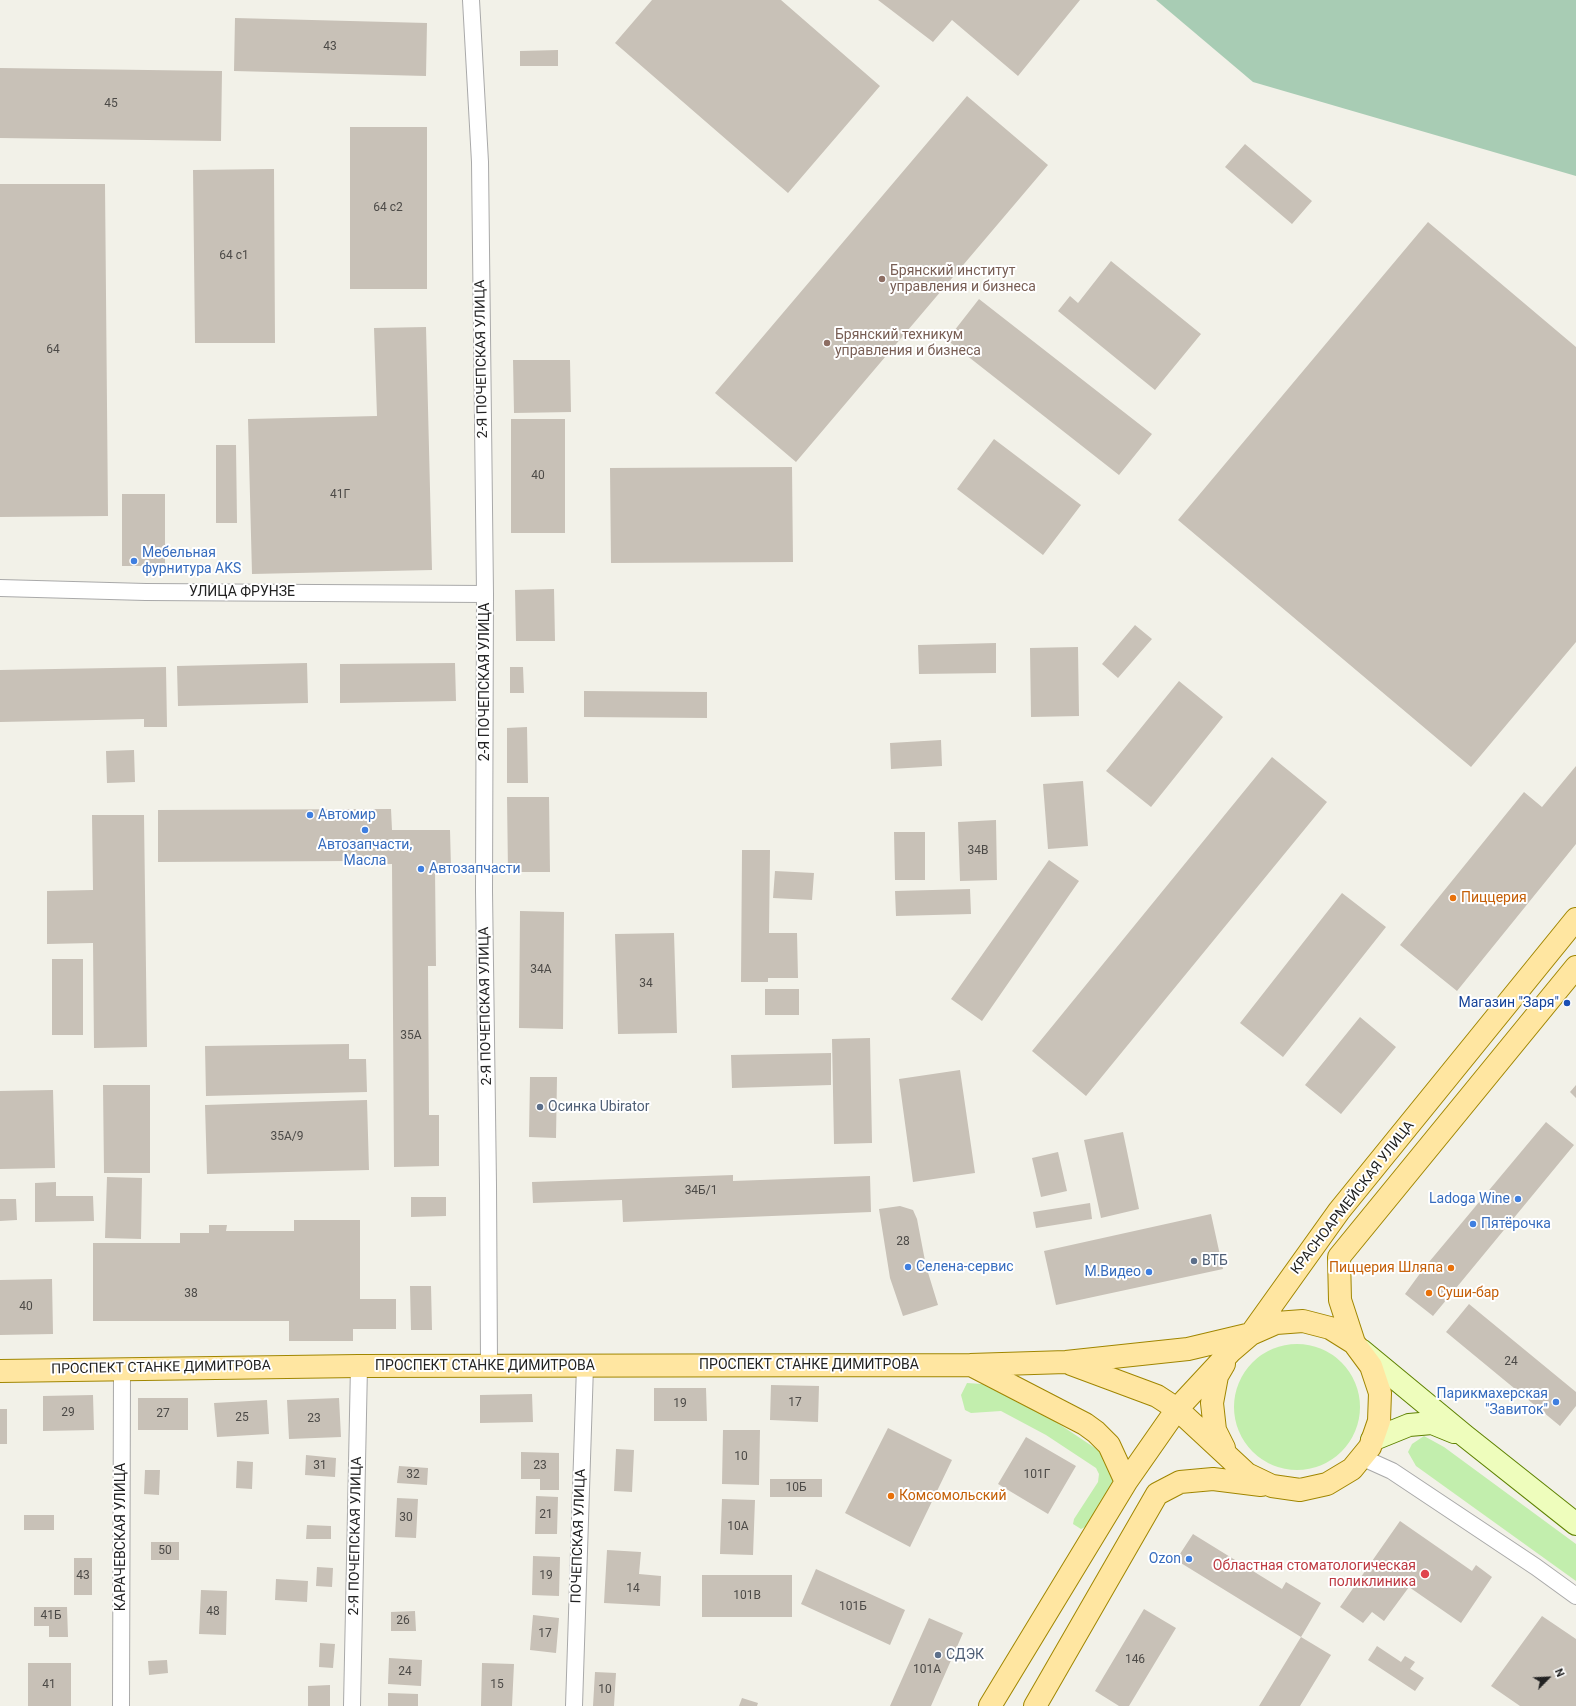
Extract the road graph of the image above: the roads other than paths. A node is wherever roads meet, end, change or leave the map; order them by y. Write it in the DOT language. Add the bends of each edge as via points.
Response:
graph roads {
  1 [pos="471,0"];
  2 [pos="0,588"];
  3 [pos="485,594"];
  4 [pos="1576,920"];
  5 [pos="1576,967"];
  6 [pos="1250,1334"];
  7 [pos="1354,1343"];
  8 [pos="1230,1352"];
  9 [pos="1066,1362"];
  10 [pos="489,1365"];
  11 [pos="970,1365"];
  12 [pos="360,1366"];
  13 [pos="585,1366"];
  14 [pos="122,1369"];
  15 [pos="0,1370"];
  16 [pos="1177,1408"];
  17 [pos="1465,1436"];
  18 [pos="1367,1449"];
  19 [pos="1227,1455"];
  20 [pos="1126,1482"];
  21 [pos="1272,1486"];
  22 [pos="1576,1524"];
  23 [pos="1576,1596"];
  24 [pos="121,1706"];
  25 [pos="352,1706"];
  26 [pos="574,1706"];
  27 [pos="990,1706"];
  28 [pos="1035,1706"];
  1 -- 3 [label="street, 2-Я ПОЧЕПСКАЯ УЛИЦА" via="480,162"];
  2 -- 3 [label="street, УЛИЦА ФРУНЗЕ" via="154,592"];
  3 -- 10 [label="street, 2-Я ПОЧЕПСКАЯ УЛИЦА" via="484,890"];
  4 -- 6 [label="main road, КРАСНОАРМЕЙСКАЯ УЛИЦА" via="1339,1211"];
  5 -- 7 [label="main road, КРАСНОАРМЕЙСКАЯ УЛИЦА" via="1339,1257 1340,1300"];
  6 -- 7 [label="main road" via="1276,1323 1303,1321 1330,1328"];
  6 -- 8 [label="main road"];
  6 -- 9 [label="main road" via="1188,1349"];
  7 -- 17 [label="main road"];
  7 -- 18 [label="main road" via="1371,1366 1380,1393 1379,1421"];
  8 -- 16 [label="main road"];
  8 -- 19 [label="main road" via="1217,1376 1212,1403 1215,1430"];
  9 -- 11 [label="main road, ПРОСПЕКТ СТАНКЕ ДИМИТРОВА"];
  9 -- 16 [label="main road" via="1157,1396"];
  10 -- 12 [label="main road, ПРОСПЕКТ СТАНКЕ ДИМИТРОВА"];
  10 -- 13 [label="main road, ПРОСПЕКТ СТАНКЕ ДИМИТРОВА"];
  11 -- 13 [label="main road, ПРОСПЕКТ СТАНКЕ ДИМИТРОВА"];
  11 -- 20 [label="main road, ПРОСПЕКТ СТАНКЕ ДИМИТРОВА" via="1096,1432 1109,1445"];
  12 -- 14 [label="main road, ПРОСПЕКТ СТАНКЕ ДИМИТРОВА"];
  12 -- 25 [label="street, 2-Я ПОЧЕПСКАЯ УЛИЦА"];
  13 -- 26 [label="street, ПОЧЕПСКАЯ УЛИЦА"];
  14 -- 15 [label="main road, ПРОСПЕКТ СТАНКЕ ДИМИТРОВА"];
  14 -- 24 [label="street, КАРАЧЕВСКАЯ УЛИЦА"];
  16 -- 19 [label="main road"];
  16 -- 20 [label="main road"];
  17 -- 18 [label="main road" via="1432,1423 1409,1425"];
  17 -- 22 [label="main road"];
  18 -- 21 [label="main road" via="1352,1469 1327,1484 1300,1490"];
  18 -- 23 [label="street" via="1392,1471"];
  19 -- 21 [label="main road" via="1247,1474"];
  20 -- 27 [label="main road"];
  21 -- 28 [label="main road" via="1213,1479 1180,1482 1157,1494"];
}
